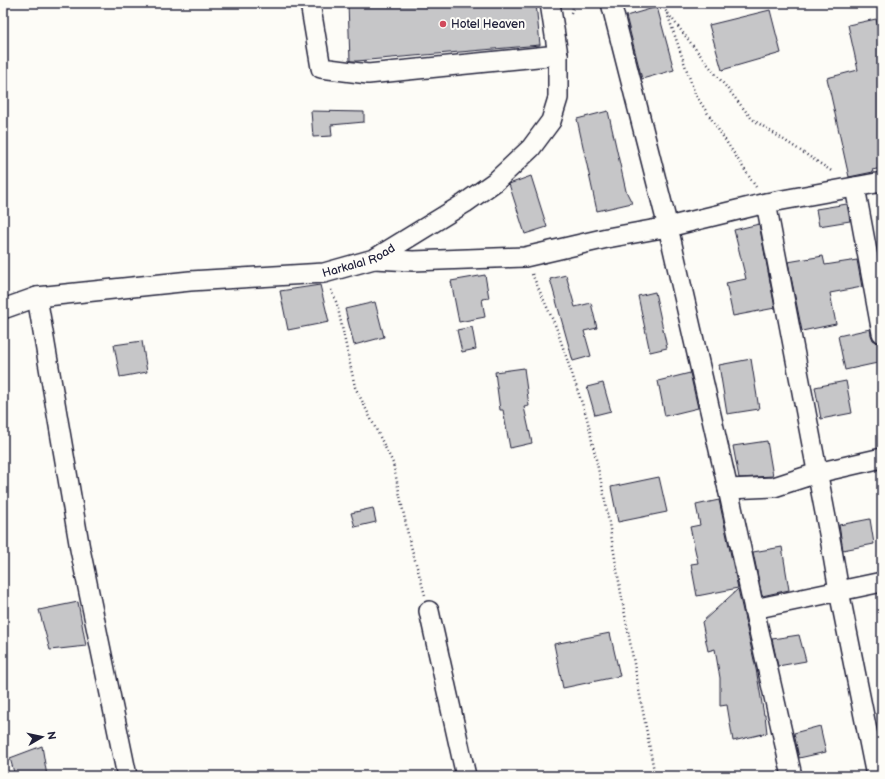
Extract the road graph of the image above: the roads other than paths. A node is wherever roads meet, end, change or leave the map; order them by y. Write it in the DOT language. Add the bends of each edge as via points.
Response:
graph roads {
  1 [pos="310,3"];
  2 [pos="550,3"];
  3 [pos="611,3"];
  4 [pos="558,55"];
  5 [pos="882,182"];
  6 [pos="855,187"];
  7 [pos="766,203"];
  8 [pos="668,227"];
  9 [pos="374,259"];
  10 [pos="38,297"];
  11 [pos="3,309"];
  12 [pos="882,333"];
  13 [pos="882,458"];
  14 [pos="818,473"];
  15 [pos="728,489"];
  16 [pos="882,582"];
  17 [pos="839,591"];
  18 [pos="754,609"];
  19 [pos="429,611"];
  20 [pos="127,776"];
  21 [pos="466,776"];
  22 [pos="792,776"];
  23 [pos="876,776"];
  1 -- 4 [label="street" via="322,68 368,74"];
  2 -- 4 [label="street, Harkalal Road"];
  3 -- 8 [label="street"];
  4 -- 9 [label="street, Harkalal Road" via="558,98 551,121 531,148 496,181 465,203"];
  5 -- 6 [label="street"];
  6 -- 7 [label="street"];
  6 -- 12 [label="street"];
  7 -- 8 [label="street"];
  7 -- 14 [label="street"];
  8 -- 9 [label="street" via="525,257 413,261"];
  8 -- 15 [label="street"];
  9 -- 10 [label="street, Harkalal Road" via="324,273 190,281"];
  10 -- 11 [label="street, Harkalal Road"];
  10 -- 20 [label="street" via="80,549"];
  13 -- 14 [label="street"];
  14 -- 15 [label="street" via="774,487"];
  14 -- 17 [label="street"];
  15 -- 18 [label="street"];
  16 -- 17 [label="street"];
  17 -- 18 [label="street"];
  17 -- 23 [label="street"];
  18 -- 22 [label="street"];
  19 -- 21 [label="street"];
}
